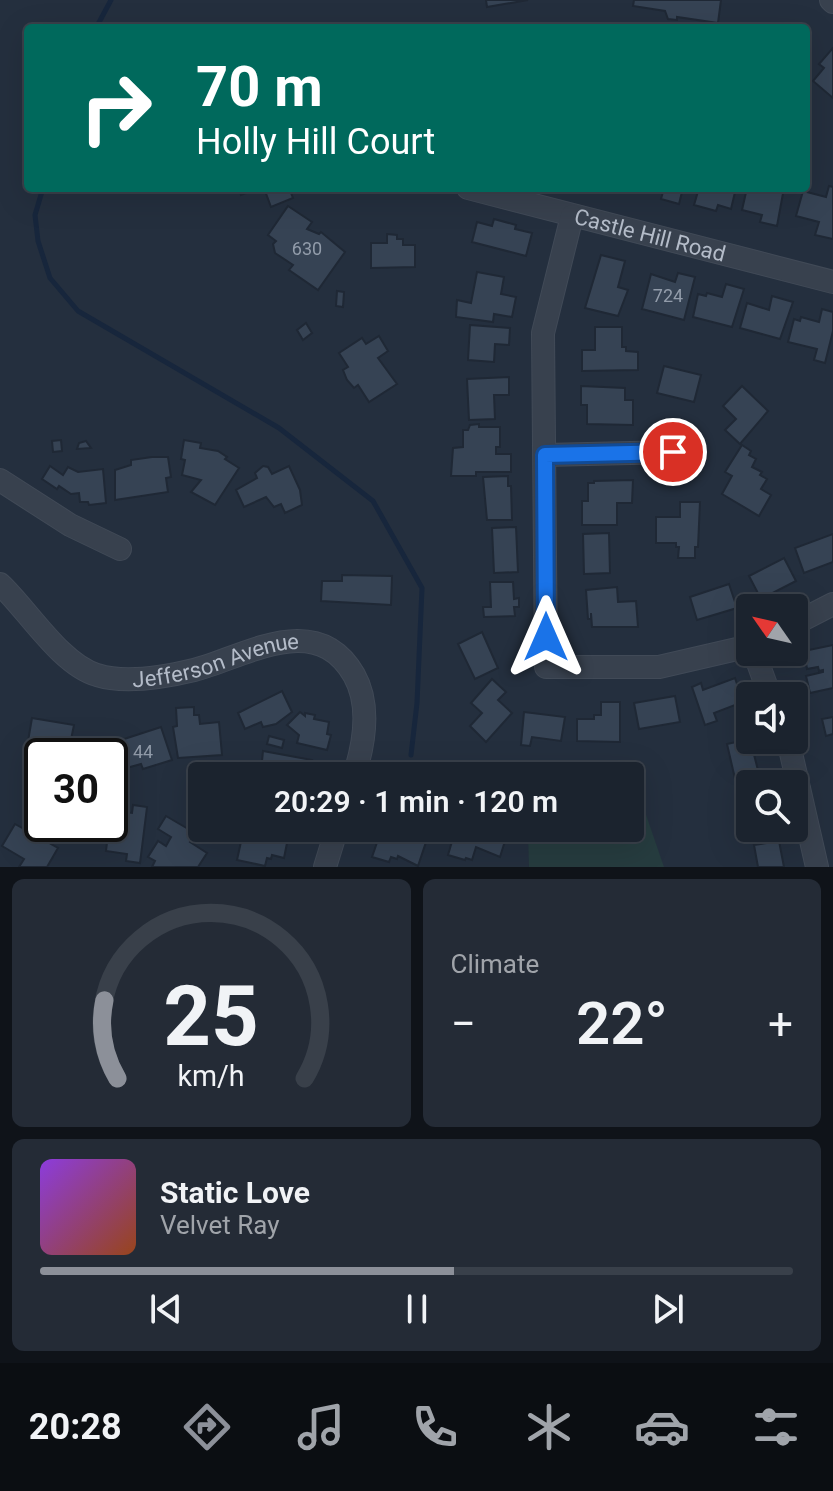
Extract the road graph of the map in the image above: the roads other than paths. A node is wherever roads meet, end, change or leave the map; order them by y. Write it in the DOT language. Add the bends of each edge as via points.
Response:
graph roads {
  1 [pos="483,192"];
  2 [pos="572,216"];
  3 [pos="833,282"];
  4 [pos="673,452"];
  5 [pos="545,455"];
  6 [pos="0,480"];
  7 [pos="120,549"];
  8 [pos="0,584"];
  9 [pos="833,604"];
  10 [pos="808,617"];
  11 [pos="736,649"];
  12 [pos="791,754"];
  13 [pos="357,762"];
  14 [pos="333,842"];
  15 [pos="325,867"];
  16 [pos="817,867"];
  1 -- 2 [label="street, Castle Hill Road"];
  2 -- 3 [label="street, Castle Hill Road"];
  2 -- 5 [label="street" via="543,333"];
  4 -- 5 [label="street"];
  5 -- 11 [label="street" via="546,667 659,667"];
  6 -- 7 [label="street" via="70,525"];
  8 -- 13 [label="street, Jefferson Avenue" via="81,668 111,679 195,669 277,642 319,644 348,665 361,688 364,725"];
  9 -- 10 [label="street"];
  12 -- 16 [label="street"];
  14 -- 15 [label="street"];
}
